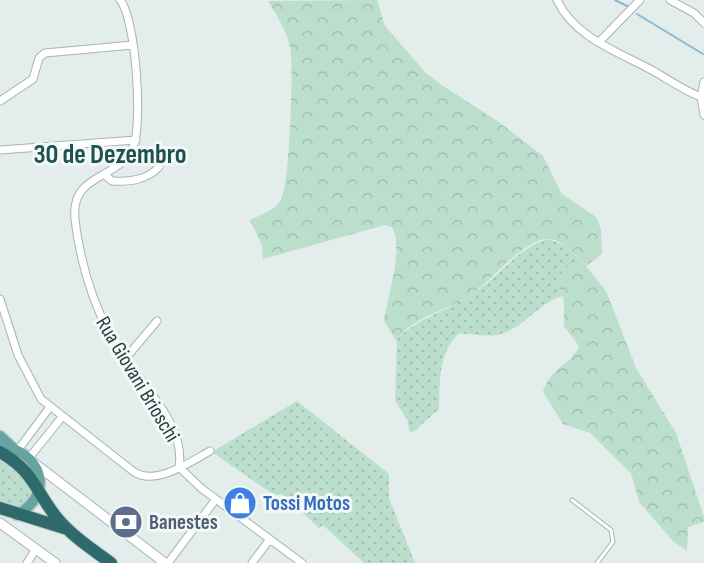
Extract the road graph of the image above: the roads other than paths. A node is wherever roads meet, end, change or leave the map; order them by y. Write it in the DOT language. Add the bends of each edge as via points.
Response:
graph roads {
  1 [pos="120,0"];
  2 [pos="557,0"];
  3 [pos="640,0"];
  4 [pos="670,0"];
  5 [pos="704,23"];
  6 [pos="599,42"];
  7 [pos="133,45"];
  8 [pos="704,82"];
  9 [pos="701,97"];
  10 [pos="0,101"];
  11 [pos="704,115"];
  12 [pos="136,140"];
  13 [pos="0,150"];
  14 [pos="159,167"];
  15 [pos="104,174"];
  16 [pos="0,299"];
  17 [pos="157,321"];
  18 [pos="125,359"];
  19 [pos="50,407"];
  20 [pos="62,417"];
  21 [pos="0,436"];
  22 [pos="0,446"];
  23 [pos="16,449"];
  24 [pos="210,451"];
  25 [pos="0,452"];
  26 [pos="32,460"];
  27 [pos="179,467"];
  28 [pos="40,489"];
  29 [pos="216,499"];
  30 [pos="572,500"];
  31 [pos="0,508"];
  32 [pos="17,515"];
  33 [pos="0,521"];
  34 [pos="68,529"];
  35 [pos="270,539"];
  36 [pos="36,549"];
  37 [pos="27,563"];
  38 [pos="55,563"];
  39 [pos="111,563"];
  40 [pos="167,563"];
  41 [pos="252,563"];
  42 [pos="302,563"];
  43 [pos="597,563"];
  1 -- 7 [label="street"];
  2 -- 6 [label="street" via="574,24"];
  3 -- 6 [label="street"];
  4 -- 5 [label="street"];
  6 -- 9 [label="street"];
  7 -- 10 [label="street" via="45,53 39,58 33,79"];
  7 -- 12 [label="street"];
  8 -- 9 [label="street"];
  9 -- 11 [label="street"];
  12 -- 13 [label="street"];
  12 -- 15 [label="street, Rua Giovani Brioschi" via="125,160"];
  14 -- 15 [label="street" via="148,177 133,180 112,181"];
  15 -- 18 [label="street, Rua Giovani Brioschi" via="79,192 75,222 93,298"];
  16 -- 19 [label="street" via="27,375"];
  17 -- 18 [label="street"];
  18 -- 27 [label="street, Rua Giovani Brioschi" via="175,436"];
  19 -- 20 [label="street"];
  19 -- 23 [label="street"];
  20 -- 26 [label="street"];
  20 -- 27 [label="street" via="141,477"];
  21 -- 23 [label="main road"];
  22 -- 23 [label="main road"];
  23 -- 26 [label="main road"];
  24 -- 27 [label="street"];
  25 -- 28 [label="highway" via="27,472"];
  26 -- 28 [label="main road"];
  26 -- 40 [label="street"];
  27 -- 29 [label="street"];
  28 -- 32 [label="main road"];
  28 -- 34 [label="highway"];
  29 -- 35 [label="street"];
  29 -- 40 [label="street"];
  30 -- 43 [label="lane" via="611,530 613,542"];
  31 -- 32 [label="highway"];
  32 -- 33 [label="street"];
  32 -- 34 [label="highway"];
  33 -- 36 [label="street"];
  34 -- 39 [label="highway"];
  35 -- 41 [label="street"];
  35 -- 42 [label="street"];
  36 -- 37 [label="street"];
  36 -- 38 [label="street"];
}
